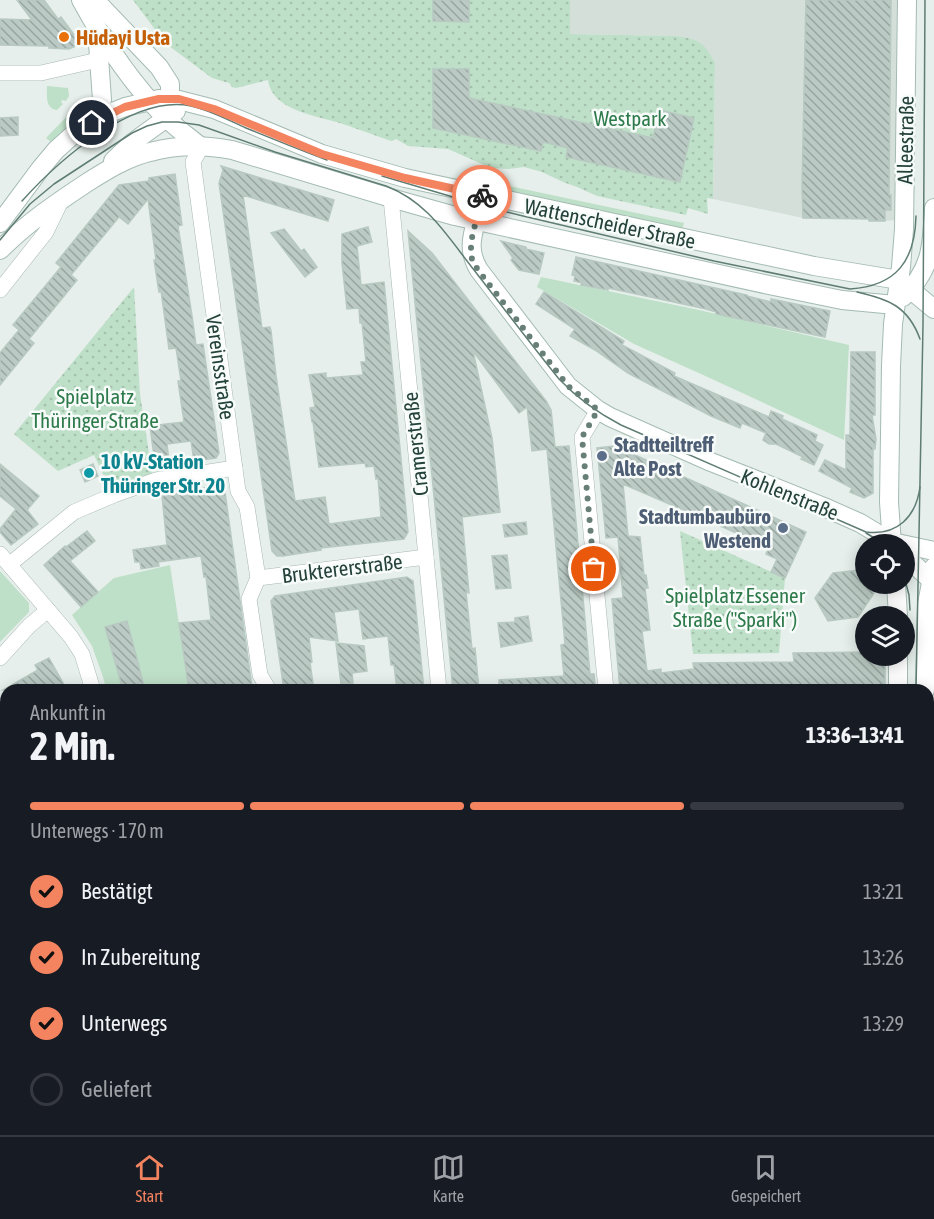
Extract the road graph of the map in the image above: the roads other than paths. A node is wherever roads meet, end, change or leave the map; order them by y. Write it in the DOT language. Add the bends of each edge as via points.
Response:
graph roads {
  1 [pos="81,0"];
  2 [pos="95,0"];
  3 [pos="907,0"];
  4 [pos="97,29"];
  5 [pos="98,60"];
  6 [pos="0,73"];
  7 [pos="170,99"];
  8 [pos="150,101"];
  9 [pos="189,102"];
  10 [pos="166,118"];
  11 [pos="92,123"];
  12 [pos="201,147"];
  13 [pos="97,177"];
  14 [pos="482,195"];
  15 [pos="391,198"];
  16 [pos="62,199"];
  17 [pos="934,208"];
  18 [pos="476,220"];
  19 [pos="0,223"];
  20 [pos="0,249"];
  21 [pos="905,285"];
  22 [pos="0,290"];
  23 [pos="895,305"];
  24 [pos="934,309"];
  25 [pos="598,410"];
  26 [pos="235,468"];
  27 [pos="877,534"];
  28 [pos="894,534"];
  29 [pos="915,548"];
  30 [pos="934,551"];
  31 [pos="426,557"];
  32 [pos="5,559"];
  33 [pos="915,562"];
  34 [pos="933,577"];
  35 [pos="258,578"];
  36 [pos="48,610"];
  37 [pos="0,658"];
  38 [pos="898,666"];
  39 [pos="91,684"];
  40 [pos="265,684"];
  41 [pos="438,684"];
  42 [pos="605,684"];
  43 [pos="898,684"];
  44 [pos="925,684"];
  1 -- 4 [label="main road"];
  2 -- 7 [label="main road" via="159,67 170,84"];
  3 -- 21 [label="main road, Alleestraße"];
  4 -- 5 [label="main road"];
  4 -- 8 [label="main road"];
  5 -- 6 [label="street" via="41,73"];
  5 -- 11 [label="main road" via="102,100"];
  7 -- 8 [label="main road, Wattenscheider Straße"];
  7 -- 9 [label="main road, Wattenscheider Straße"];
  7 -- 10 [label="main road"];
  8 -- 10 [label="main road"];
  8 -- 11 [label="main road, Wattenscheider Straße" via="125,107"];
  9 -- 10 [label="main road, Wattenscheider Straße"];
  9 -- 14 [label="main road, Wattenscheider Straße" via="322,154"];
  10 -- 12 [label="main road"];
  10 -- 13 [label="main road, Wattenscheider Straße" via="132,143"];
  11 -- 19 [label="main road, Wattenscheider Straße" via="56,150"];
  12 -- 13 [label="main road, Wattenscheider Straße" via="150,152"];
  12 -- 15 [label="main road, Wattenscheider Straße" via="232,150"];
  12 -- 26 [label="street, Vereinsstraße" via="193,162"];
  13 -- 16 [label="main road, Wattenscheider Straße"];
  14 -- 18 [label="main road, Kohlenstraße"];
  14 -- 21 [label="main road, Wattenscheider Straße"];
  15 -- 18 [label="main road, Wattenscheider Straße"];
  15 -- 31 [label="street, Cramerstraße"];
  16 -- 20 [label="main road, Wattenscheider Straße"];
  16 -- 22 [label="street" via="46,232"];
  17 -- 21 [label="main road, Alleestraße" via="930,256 922,273"];
  18 -- 23 [label="main road, Wattenscheider Straße" via="842,300"];
  18 -- 25 [label="main road, Kohlenstraße" via="471,249 478,270 568,386"];
  21 -- 23 [label="main road, Alleestraße"];
  21 -- 24 [label="main road"];
  23 -- 28 [label="main road, Alleestraße" via="889,502"];
  25 -- 27 [label="main road, Kohlenstraße" via="711,462 824,507"];
  25 -- 42 [label="street" via="582,437"];
  26 -- 32 [label="street" via="156,480 114,495 74,512"];
  26 -- 35 [label="street, Vereinsstraße" via="238,491 248,507"];
  29 -- 30 [label="main road, Kohlenstraße"];
  31 -- 35 [label="street, Bruktererstraße"];
  31 -- 41 [label="street, Cramerstraße"];
  32 -- 36 [label="street"];
  33 -- 34 [label="main road, Kohlenstraße"];
  34 -- 44 [label="main road" via="927,604"];
  35 -- 40 [label="street, Vereinsstraße" via="249,599 260,675"];
  36 -- 37 [label="street"];
  36 -- 39 [label="street" via="82,654"];
  38 -- 43 [label="main road"];
}
